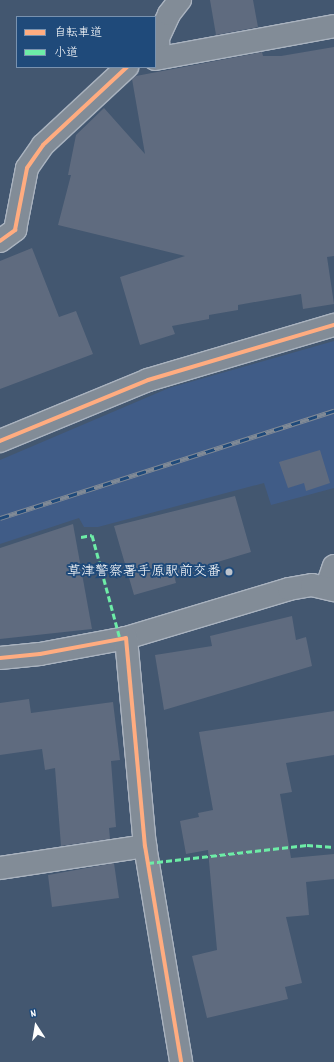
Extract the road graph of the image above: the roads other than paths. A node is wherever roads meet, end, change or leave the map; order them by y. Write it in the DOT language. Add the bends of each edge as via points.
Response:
graph roads {
  1 [pos="180,0"];
  2 [pos="334,26"];
  3 [pos="157,58"];
  4 [pos="126,68"];
  5 [pos="0,241"];
  6 [pos="334,325"];
  7 [pos="0,440"];
  8 [pos="334,566"];
  9 [pos="331,588"];
  10 [pos="126,638"];
  11 [pos="0,658"];
  12 [pos="145,846"];
  13 [pos="0,868"];
  14 [pos="182,1062"];
  1 -- 3 [label="street" via="169,14 158,38"];
  2 -- 3 [label="street"];
  4 -- 5 [label="street" via="43,145 27,168 15,230"];
  6 -- 7 [label="street" via="148,380"];
  8 -- 9 [label="street"];
  9 -- 10 [label="street" via="289,589"];
  10 -- 11 [label="street" via="40,654"];
  10 -- 12 [label="street"];
  12 -- 13 [label="street"];
  12 -- 14 [label="street"];
}
